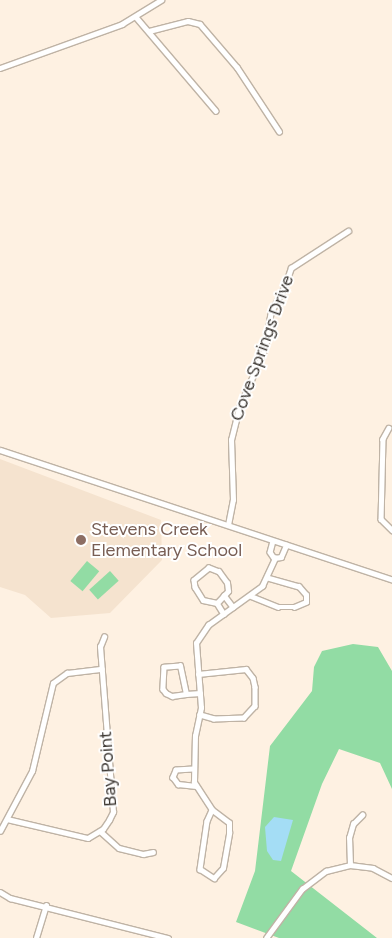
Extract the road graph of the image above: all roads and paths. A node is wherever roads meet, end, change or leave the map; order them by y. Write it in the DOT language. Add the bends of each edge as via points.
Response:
graph roads {
  1 [pos="161,0"];
  2 [pos="156,2"];
  3 [pos="136,17"];
  4 [pos="149,31"];
  5 [pos="0,68"];
  6 [pos="216,111"];
  7 [pos="279,131"];
  8 [pos="348,231"];
  9 [pos="389,428"];
  10 [pos="0,450"];
  11 [pos="228,525"];
  12 [pos="392,530"];
  13 [pos="273,541"];
  14 [pos="286,545"];
  15 [pos="275,558"];
  16 [pos="268,578"];
  17 [pos="392,580"];
  18 [pos="224,595"];
  19 [pos="251,596"];
  20 [pos="218,603"];
  21 [pos="233,607"];
  22 [pos="224,614"];
  23 [pos="104,637"];
  24 [pos="102,669"];
  25 [pos="198,674"];
  26 [pos="200,693"];
  27 [pos="186,694"];
  28 [pos="200,715"];
  29 [pos="193,769"];
  30 [pos="196,786"];
  31 [pos="212,810"];
  32 [pos="362,815"];
  33 [pos="7,819"];
  34 [pos="0,831"];
  35 [pos="100,831"];
  36 [pos="153,852"];
  37 [pos="350,865"];
  38 [pos="392,878"];
  39 [pos="0,892"];
  40 [pos="46,906"];
  41 [pos="36,938"];
  42 [pos="167,938"];
  43 [pos="266,938"];
  1 -- 2 [label="street"];
  2 -- 3 [label="street"];
  3 -- 4 [label="street"];
  3 -- 5 [label="street"];
  4 -- 6 [label="street"];
  4 -- 7 [label="street" via="188,21 200,24 237,67"];
  8 -- 11 [label="street, Cove Springs Drive" via="291,268 270,312 265,348 239,408 233,433 233,500"];
  9 -- 12 [label="street" via="383,438 381,519"];
  10 -- 11 [label="street"];
  11 -- 13 [label="street"];
  13 -- 14 [label="street"];
  13 -- 15 [label="street" via="270,552"];
  14 -- 15 [label="street" via="281,557"];
  14 -- 17 [label="street"];
  15 -- 16 [label="street"];
  16 -- 19 [label="street"];
  16 -- 19 [label="street" via="299,586 306,595 306,602 294,607 278,607"];
  18 -- 20 [label="street"];
  18 -- 20 [label="street" via="227,583 214,568 205,570 194,580 203,600"];
  18 -- 21 [label="street"];
  19 -- 21 [label="street"];
  20 -- 22 [label="street"];
  21 -- 22 [label="street"];
  22 -- 25 [label="street" via="201,632 196,643"];
  23 -- 24 [label="street, Bay Point" via="100,647"];
  24 -- 33 [label="street" via="67,673 53,683 32,771"];
  24 -- 35 [label="street, Bay Point" via="113,812"];
  25 -- 26 [label="street"];
  25 -- 28 [label="street" via="246,669 253,678 255,706 244,718 220,720"];
  26 -- 27 [label="street"];
  26 -- 28 [label="street"];
  27 -- 27 [label="street" via="166,693 163,689 164,667 180,666"];
  28 -- 29 [label="street"];
  29 -- 30 [label="street"];
  29 -- 30 [label="street" via="176,770 173,777 178,784"];
  30 -- 31 [label="street"];
  31 -- 31 [label="street" via="206,821 200,869 214,878 223,868 230,833 229,823"];
  32 -- 37 [label="street" via="353,824 349,838"];
  33 -- 34 [label="street"];
  33 -- 35 [label="street, Bay Point" via="77,837 88,838"];
  35 -- 36 [label="street" via="119,848 143,854"];
  37 -- 38 [label="street" via="372,868"];
  37 -- 43 [label="street" via="326,871 313,879"];
  39 -- 40 [label="street" via="10,898"];
  40 -- 41 [label="street"];
  40 -- 42 [label="street"];
}
